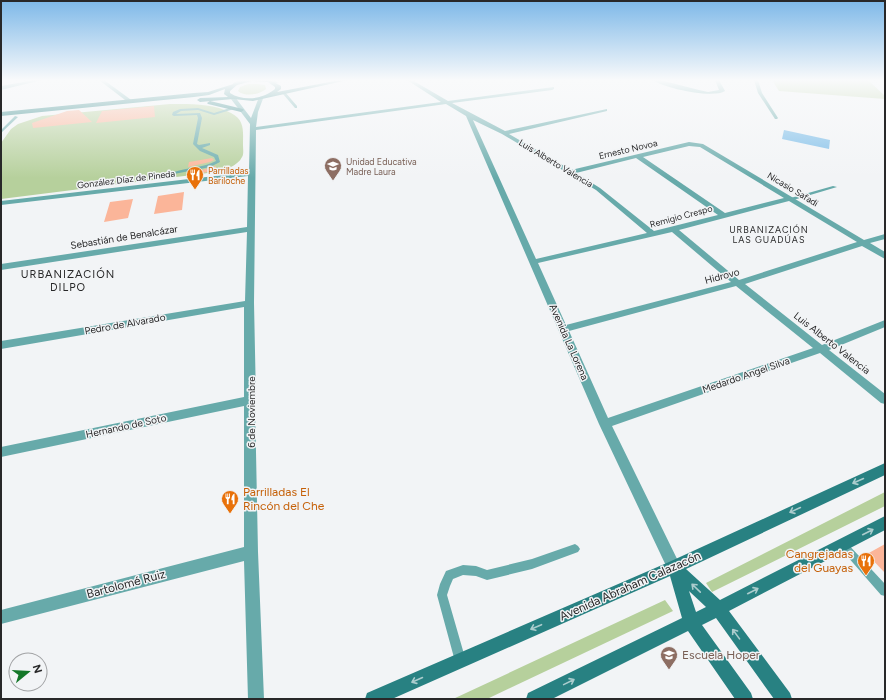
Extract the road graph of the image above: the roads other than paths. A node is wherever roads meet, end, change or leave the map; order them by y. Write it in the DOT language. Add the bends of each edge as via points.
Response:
graph roads {
  1 [pos="15,113"];
  2 [pos="61,113"];
  3 [pos="175,113"];
  4 [pos="243,113"];
  5 [pos="255,113"];
  6 [pos="365,113"];
  7 [pos="465,113"];
  8 [pos="593,113"];
  9 [pos="773,113"];
  10 [pos="1,114"];
  11 [pos="468,115"];
  12 [pos="16,117"];
  13 [pos="1,118"];
  14 [pos="776,118"];
  15 [pos="253,127"];
  16 [pos="1,132"];
  17 [pos="504,133"];
  18 [pos="208,144"];
  19 [pos="689,144"];
  20 [pos="199,147"];
  21 [pos="637,156"];
  22 [pos="571,172"];
  23 [pos="176,173"];
  24 [pos="252,173"];
  25 [pos="835,187"];
  26 [pos="790,199"];
  27 [pos="1,202"];
  28 [pos="724,215"];
  29 [pos="672,228"];
  30 [pos="250,229"];
  31 [pos="653,234"];
  32 [pos="885,236"];
  33 [pos="863,242"];
  34 [pos="885,256"];
  35 [pos="533,262"];
  36 [pos="1,267"];
  37 [pos="738,283"];
  38 [pos="249,303"];
  39 [pos="885,323"];
  40 [pos="563,329"];
  41 [pos="1,345"];
  42 [pos="821,349"];
  43 [pos="251,400"];
  44 [pos="885,400"];
  45 [pos="605,424"];
  46 [pos="1,452"];
  47 [pos="885,469"];
  48 [pos="885,523"];
  49 [pos="842,545"];
  50 [pos="574,549"];
  51 [pos="251,552"];
  52 [pos="674,566"];
  53 [pos="885,591"];
  54 [pos="718,609"];
  55 [pos="1,617"];
  56 [pos="691,622"];
  57 [pos="460,661"];
  58 [pos="256,699"];
  59 [pos="373,699"];
  60 [pos="534,699"];
  61 [pos="745,699"];
  62 [pos="784,699"];
  1 -- 10 [label="main road"];
  2 -- 12 [label="main road"];
  3 -- 20 [label="lane" via="174,115 199,114 202,119 195,144"];
  4 -- 15 [label="street"];
  5 -- 15 [label="street, 6 de Noviembre"];
  6 -- 15 [label="street"];
  7 -- 11 [label="street, Luis Alberto Valencia"];
  8 -- 17 [label="street"];
  9 -- 14 [label="lane"];
  11 -- 17 [label="street, Luis Alberto Valencia"];
  11 -- 35 [label="street, Avenida La Lorena"];
  12 -- 13 [label="main road"];
  12 -- 16 [label="lane"];
  15 -- 24 [label="street, 6 de Noviembre"];
  17 -- 22 [label="street, Luis Alberto Valencia"];
  18 -- 20 [label="lane"];
  19 -- 21 [label="street, Ernesto Novoa"];
  19 -- 26 [label="street, Nicasio Safadi" via="705,147"];
  20 -- 23 [label="lane" via="216,156 218,162 214,165 186,168"];
  21 -- 22 [label="street, Ernesto Novoa"];
  21 -- 28 [label="street"];
  22 -- 31 [label="street, Luis Alberto Valencia" via="598,188"];
  24 -- 27 [label="street, González Díaz de Pineda"];
  24 -- 30 [label="street, 6 de Noviembre"];
  25 -- 26 [label="lane, Remigio Crespo"];
  26 -- 28 [label="street, Remigio Crespo"];
  26 -- 33 [label="street, Nicasio Safadi"];
  28 -- 29 [label="street, Remigio Crespo"];
  29 -- 31 [label="street, Remigio Crespo"];
  29 -- 37 [label="street, Luis Alberto Valencia"];
  30 -- 36 [label="street, Sebastián de Benalcázar"];
  30 -- 38 [label="street, 6 de Noviembre"];
  31 -- 35 [label="street, Remigio Crespo"];
  32 -- 33 [label="street, Hidrovo"];
  33 -- 34 [label="street, Nicasio Safadi"];
  33 -- 37 [label="street, Hidrovo"];
  35 -- 40 [label="street, Avenida La Lorena"];
  37 -- 40 [label="street, Hidrovo"];
  37 -- 42 [label="street, Luis Alberto Valencia"];
  38 -- 41 [label="street, Pedro de Alvarado"];
  38 -- 43 [label="street, 6 de Noviembre"];
  39 -- 42 [label="street, Medardo Angel Silva"];
  40 -- 45 [label="street, Avenida La Lorena"];
  42 -- 44 [label="street, Luis Alberto Valencia"];
  42 -- 45 [label="street, Medardo Angel Silva"];
  43 -- 46 [label="street, Hernando de Soto"];
  43 -- 51 [label="street, 6 de Noviembre"];
  45 -- 52 [label="street, Avenida La Lorena"];
  47 -- 52 [label="main road, Avenida Abraham Calazacón, one-way"];
  49 -- 48 [label="main road, one-way"];
  49 -- 53 [label="lane"];
  54 -- 49 [label="main road, one-way"];
  50 -- 57 [label="lane" via="532,564 487,575 463,570 450,575 442,595"];
  51 -- 55 [label="street, Bartolomé Ruiz"];
  51 -- 58 [label="street, 6 de Noviembre"];
  54 -- 52 [label="main road, Avenida La Lorena, one-way"];
  52 -- 56 [label="main road, Avenida La Lorena"];
  52 -- 57 [label="main road, Avenida Abraham Calazacón, one-way"];
  54 -- 56 [label="main road"];
  62 -- 54 [label="main road, Avenida La Lorena, one-way"];
  60 -- 56 [label="main road, one-way"];
  56 -- 61 [label="main road, Avenida La Lorena"];
  57 -- 59 [label="main road, Avenida Abraham Calazacón, one-way"];
}
